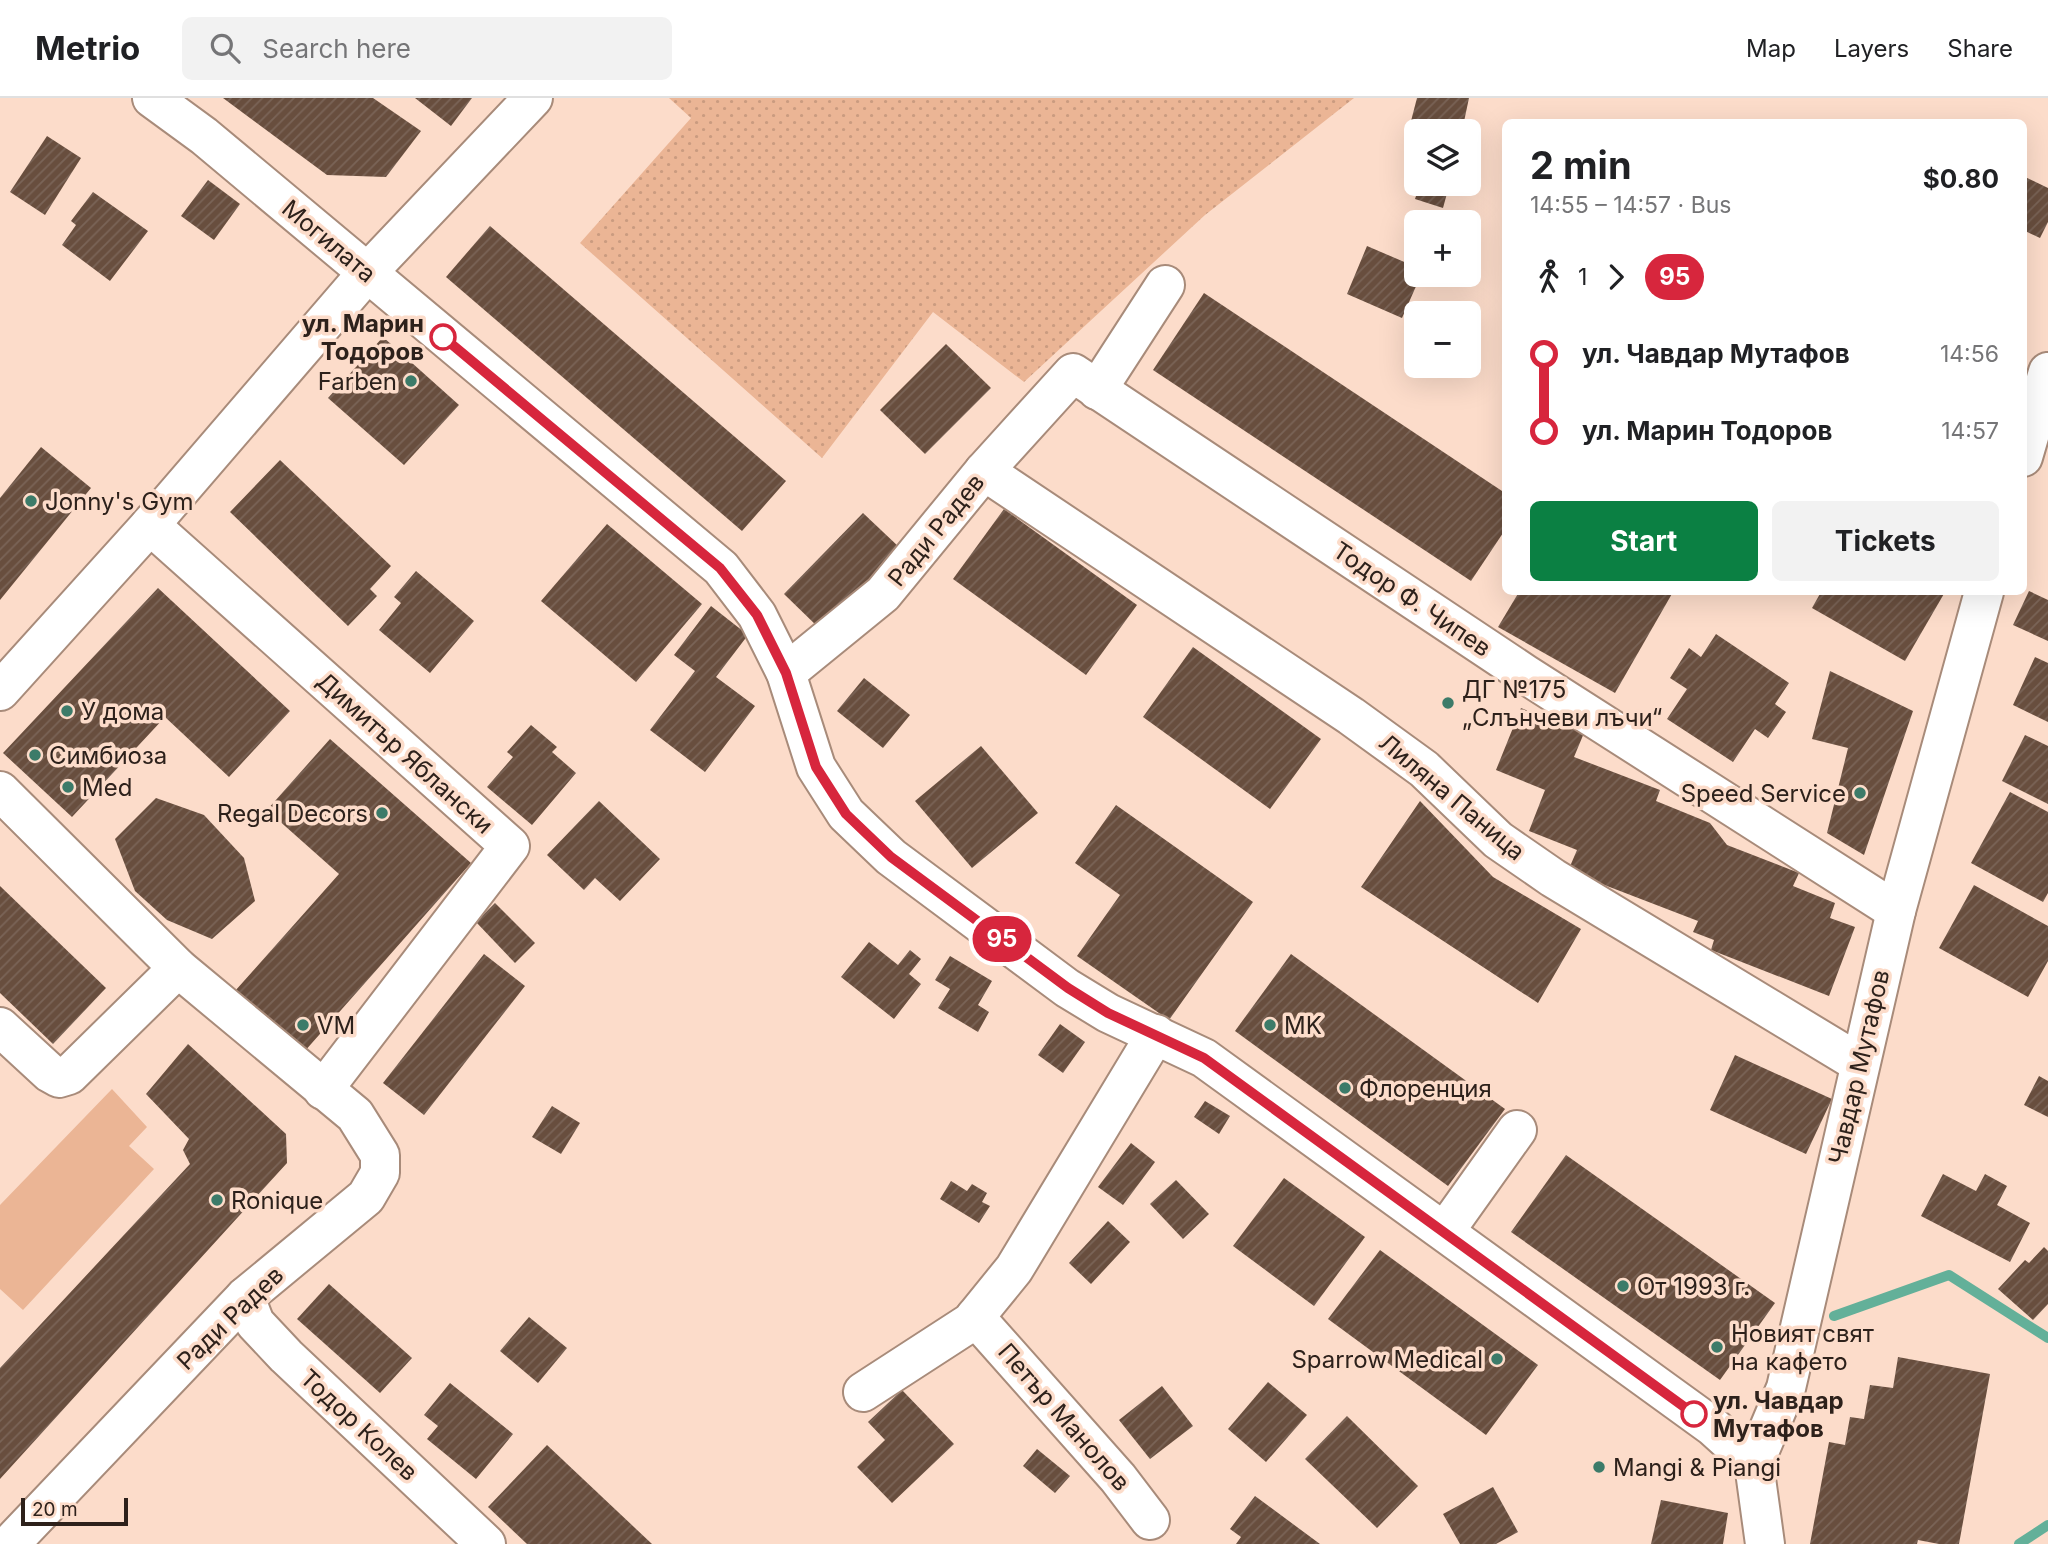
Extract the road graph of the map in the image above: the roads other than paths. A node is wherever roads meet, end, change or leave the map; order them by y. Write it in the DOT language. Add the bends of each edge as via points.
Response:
graph roads {
  1 [pos="152,98"];
  2 [pos="533,98"];
  3 [pos="367,273"];
  4 [pos="1165,285"];
  5 [pos="2048,372"];
  6 [pos="1085,382"];
  7 [pos="2027,443"];
  8 [pos="984,471"];
  9 [pos="150,525"];
  10 [pos="1983,595"];
  11 [pos="786,673"];
  12 [pos="0,691"];
  13 [pos="0,791"];
  14 [pos="1896,911"];
  15 [pos="178,968"];
  16 [pos="0,1027"];
  17 [pos="1156,1034"];
  18 [pos="1859,1063"];
  19 [pos="323,1090"];
  20 [pos="1517,1130"];
  21 [pos="1445,1231"];
  22 [pos="245,1297"];
  23 [pos="975,1317"];
  24 [pos="863,1392"];
  25 [pos="1754,1464"];
  26 [pos="1150,1520"];
  27 [pos="10,1544"];
  28 [pos="486,1544"];
  29 [pos="1765,1544"];
  1 -- 3 [label="street, Могилата"];
  2 -- 3 [label="street"];
  3 -- 9 [label="street"];
  3 -- 11 [label="street, Могилата" via="720,568 757,615"];
  4 -- 6 [label="street, Ради Радев"];
  5 -- 7 [label="street"];
  6 -- 8 [label="street, Ради Радев"];
  6 -- 14 [label="street, Тодор Ф. Чипев" via="1525,674"];
  8 -- 11 [label="street, Ради Радев" via="883,594"];
  8 -- 18 [label="street, Лиляна Паница" via="1359,721 1424,769 1498,840 1542,870"];
  9 -- 12 [label="street"];
  9 -- 19 [label="street, Димитър Яблански" via="510,846"];
  10 -- 14 [label="street, Чавдар Мутафов"];
  11 -- 17 [label="street, Могилата" via="816,767 846,814 891,857 1068,988 1108,1013"];
  13 -- 15 [label="street"];
  14 -- 18 [label="street, Чавдар Мутафов"];
  15 -- 16 [label="street" via="69,1075 50,1073"];
  15 -- 19 [label="street"];
  17 -- 21 [label="street, Могилата" via="1204,1058"];
  17 -- 23 [label="street" via="1014,1269"];
  18 -- 25 [label="street, Чавдар Мутафов" via="1786,1388"];
  19 -- 22 [label="street, Ради Радев" via="355,1115 380,1155 380,1173 366,1197"];
  20 -- 21 [label="street"];
  21 -- 25 [label="street, Могилата" via="1712,1426"];
  22 -- 27 [label="street, Ради Радев"];
  22 -- 28 [label="street, Тодор Колев" via="255,1323 286,1356"];
  23 -- 24 [label="street"];
  23 -- 26 [label="street, Петър Манолов"];
  25 -- 29 [label="street"];
}
